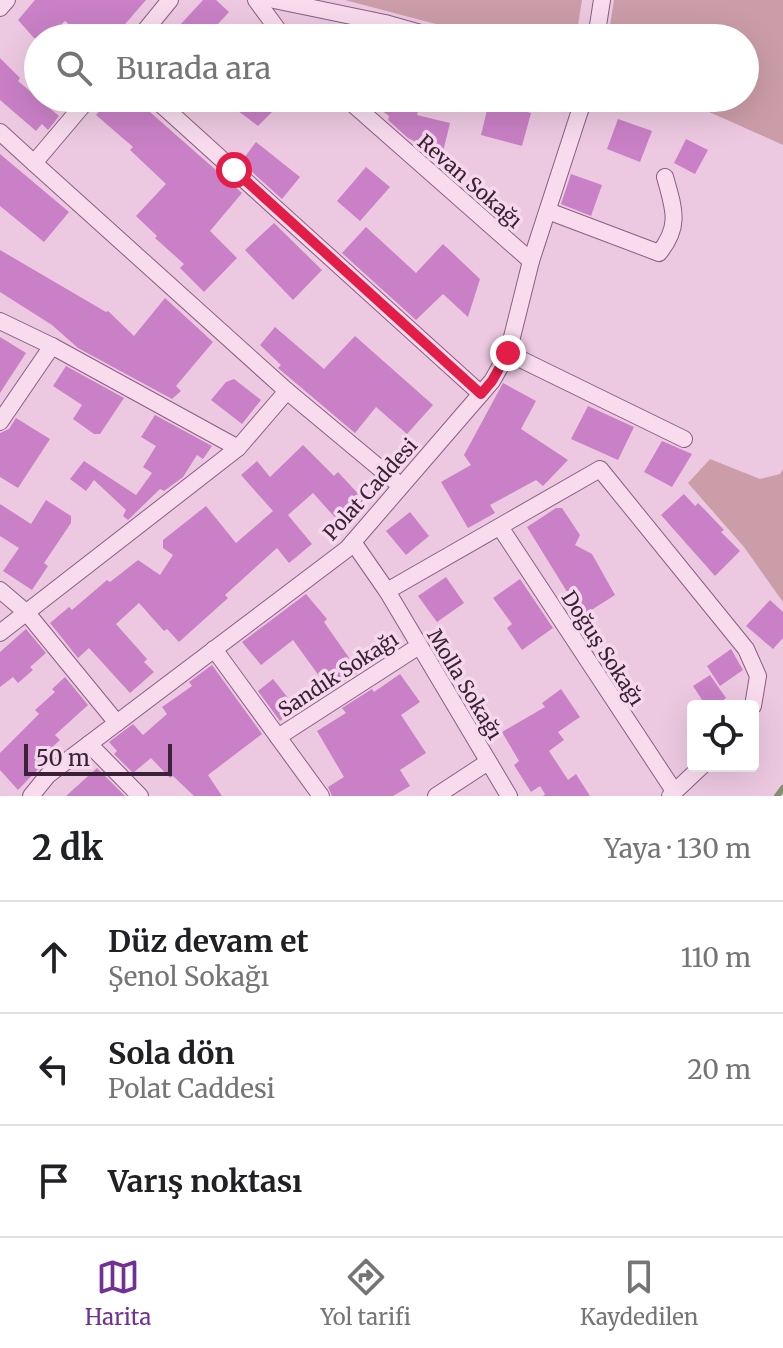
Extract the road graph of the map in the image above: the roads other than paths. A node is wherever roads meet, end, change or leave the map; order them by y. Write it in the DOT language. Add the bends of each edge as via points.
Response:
graph roads {
  1 [pos="7,0"];
  2 [pos="170,0"];
  3 [pos="256,0"];
  4 [pos="274,0"];
  5 [pos="602,0"];
  6 [pos="0,8"];
  7 [pos="150,24"];
  8 [pos="274,24"];
  9 [pos="389,24"];
  10 [pos="598,24"];
  11 [pos="77,112"];
  12 [pos="169,112"];
  13 [pos="362,112"];
  14 [pos="579,112"];
  15 [pos="0,132"];
  16 [pos="34,163"];
  17 [pos="665,177"];
  18 [pos="548,211"];
  19 [pos="531,261"];
  20 [pos="0,321"];
  21 [pos="52,346"];
  22 [pos="508,353"];
  23 [pos="287,391"];
  24 [pos="481,394"];
  25 [pos="0,422"];
  26 [pos="684,439"];
  27 [pos="238,448"];
  28 [pos="401,486"];
  29 [pos="500,527"];
  30 [pos="353,542"];
  31 [pos="0,590"];
  32 [pos="387,591"];
  33 [pos="27,613"];
  34 [pos="0,633"];
  35 [pos="419,646"];
  36 [pos="214,649"];
  37 [pos="756,700"];
  38 [pos="117,723"];
  39 [pos="278,737"];
  40 [pos="89,744"];
  41 [pos="488,762"];
  42 [pos="696,772"];
  43 [pos="672,794"];
  44 [pos="31,796"];
  45 [pos="140,796"];
  46 [pos="321,796"];
  47 [pos="436,796"];
  48 [pos="509,796"];
  1 -- 6 [label="street"];
  2 -- 7 [label="street"];
  3 -- 8 [label="street"];
  4 -- 9 [label="street"];
  5 -- 10 [label="street"];
  11 -- 16 [label="street"];
  12 -- 24 [label="street"];
  13 -- 19 [label="street, Revan Sokağı"];
  14 -- 18 [label="street, Polat Caddesi"];
  15 -- 16 [label="street"];
  16 -- 23 [label="street"];
  17 -- 18 [label="street" via="674,211 671,238 659,253"];
  18 -- 19 [label="street, Polat Caddesi"];
  19 -- 22 [label="street, Polat Caddesi"];
  20 -- 21 [label="street"];
  21 -- 25 [label="street"];
  21 -- 27 [label="street"];
  22 -- 24 [label="street, Polat Caddesi"];
  22 -- 26 [label="street"];
  23 -- 27 [label="street"];
  23 -- 28 [label="street"];
  24 -- 28 [label="street, Polat Caddesi"];
  27 -- 33 [label="street"];
  28 -- 30 [label="street, Polat Caddesi"];
  29 -- 32 [label="street"];
  29 -- 37 [label="street" via="600,469 746,649 758,676"];
  29 -- 43 [label="street, Doğuş Sokağı"];
  30 -- 32 [label="street, Molla Sokağı"];
  30 -- 36 [label="street, Polat Caddesi"];
  31 -- 33 [label="street"];
  32 -- 35 [label="street, Molla Sokağı"];
  33 -- 34 [label="street"];
  33 -- 38 [label="street"];
  35 -- 39 [label="street, Sandık Sokağı"];
  35 -- 41 [label="street, Molla Sokağı"];
  36 -- 38 [label="street, Polat Caddesi"];
  36 -- 39 [label="street"];
  38 -- 40 [label="street, Polat Caddesi"];
  39 -- 46 [label="street"];
  40 -- 44 [label="street, Polat Caddesi" via="48,775"];
  40 -- 45 [label="street"];
  41 -- 47 [label="street"];
  41 -- 48 [label="street, Molla Sokağı"];
  42 -- 43 [label="street"];
}
